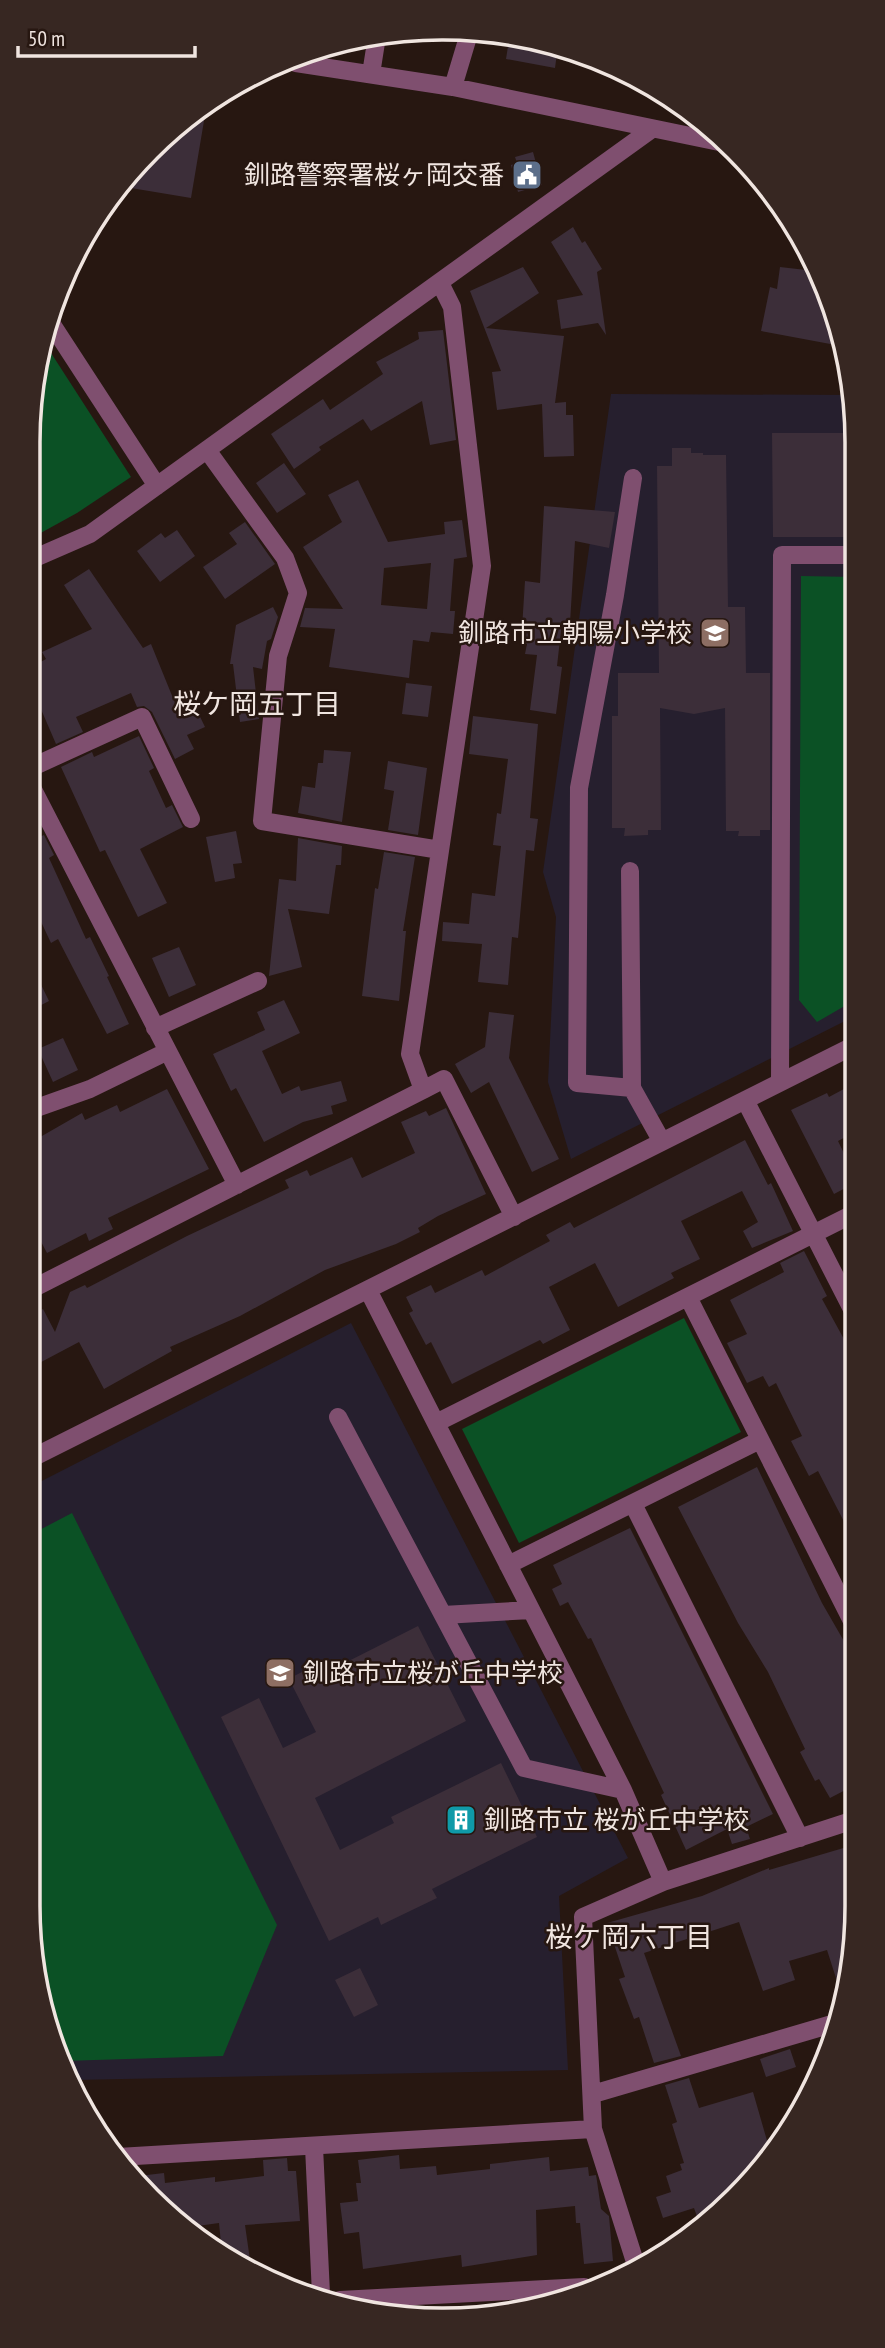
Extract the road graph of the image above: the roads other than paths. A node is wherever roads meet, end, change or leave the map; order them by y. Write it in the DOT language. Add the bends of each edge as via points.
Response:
graph roads {
  1 [pos="467,41"];
  2 [pos="375,46"];
  3 [pos="306,65"];
  4 [pos="371,74"];
  5 [pos="453,87"];
  6 [pos="652,129"];
  7 [pos="708,140"];
  8 [pos="440,283"];
  9 [pos="57,330"];
  10 [pos="207,450"];
  11 [pos="633,478"];
  12 [pos="157,486"];
  13 [pos="845,555"];
  14 [pos="40,556"];
  15 [pos="40,764"];
  16 [pos="40,803"];
  17 [pos="191,819"];
  18 [pos="440,850"];
  19 [pos="630,871"];
  20 [pos="258,981"];
  21 [pos="155,1028"];
  22 [pos="845,1050"];
  23 [pos="166,1052"];
  24 [pos="780,1082"];
  25 [pos="632,1088"];
  26 [pos="423,1090"];
  27 [pos="746,1100"];
  28 [pos="40,1107"];
  29 [pos="662,1140"];
  30 [pos="237,1185"];
  31 [pos="514,1217"];
  32 [pos="845,1218"];
  33 [pos="814,1234"];
  34 [pos="40,1285"];
  35 [pos="368,1290"];
  36 [pos="845,1295"];
  37 [pos="688,1297"];
  38 [pos="338,1417"];
  39 [pos="436,1423"];
  40 [pos="760,1440"];
  41 [pos="40,1454"];
  42 [pos="633,1504"];
  43 [pos="508,1565"];
  44 [pos="845,1607"];
  45 [pos="531,1610"];
  46 [pos="443,1615"];
  47 [pos="623,1790"];
  48 [pos="845,1823"];
  49 [pos="800,1838"];
  50 [pos="663,1882"];
  51 [pos="826,2026"];
  52 [pos="593,2094"];
  53 [pos="593,2129"];
  54 [pos="314,2147"];
  55 [pos="128,2156"];
  56 [pos="634,2259"];
  57 [pos="321,2288"];
  58 [pos="566,2288"];
  59 [pos="359,2299"];
  1 -- 5 [label="street"];
  2 -- 4 [label="street"];
  3 -- 4 [label="street"];
  4 -- 5 [label="street"];
  5 -- 6 [label="street"];
  6 -- 7 [label="street"];
  6 -- 8 [label="street"];
  8 -- 10 [label="street"];
  8 -- 18 [label="street" via="452,307 482,566"];
  9 -- 12 [label="street"];
  10 -- 12 [label="street"];
  10 -- 18 [label="street" via="285,558 298,593 278,656 262,821"];
  11 -- 25 [label="street" via="579,788 577,1070 577,1083"];
  12 -- 14 [label="street" via="90,534"];
  13 -- 24 [label="street" via="782,555"];
  15 -- 17 [label="street" via="142,717"];
  16 -- 21 [label="street"];
  18 -- 26 [label="street" via="410,1054"];
  19 -- 25 [label="street"];
  20 -- 21 [label="street"];
  21 -- 23 [label="street"];
  22 -- 24 [label="street"];
  23 -- 28 [label="street" via="90,1089"];
  23 -- 30 [label="street"];
  24 -- 27 [label="street"];
  25 -- 29 [label="street"];
  26 -- 30 [label="street"];
  26 -- 31 [label="street" via="444,1079"];
  27 -- 29 [label="street"];
  27 -- 33 [label="street"];
  29 -- 31 [label="street"];
  30 -- 34 [label="street"];
  31 -- 35 [label="street"];
  32 -- 33 [label="street"];
  33 -- 36 [label="street"];
  33 -- 37 [label="street"];
  35 -- 39 [label="street"];
  35 -- 41 [label="street"];
  37 -- 39 [label="street"];
  37 -- 40 [label="street"];
  38 -- 46 [label="street"];
  39 -- 43 [label="street"];
  40 -- 42 [label="street"];
  40 -- 44 [label="street"];
  42 -- 43 [label="street"];
  42 -- 49 [label="street"];
  43 -- 45 [label="street"];
  45 -- 46 [label="street"];
  45 -- 47 [label="street"];
  46 -- 47 [label="street" via="524,1768"];
  47 -- 50 [label="street"];
  48 -- 49 [label="street"];
  49 -- 50 [label="street"];
  50 -- 52 [label="street" via="583,1917"];
  51 -- 52 [label="street"];
  52 -- 53 [label="street"];
  53 -- 54 [label="street"];
  53 -- 56 [label="street"];
  54 -- 55 [label="street"];
  54 -- 57 [label="street"];
  58 -- 59 [label="street"];
}
